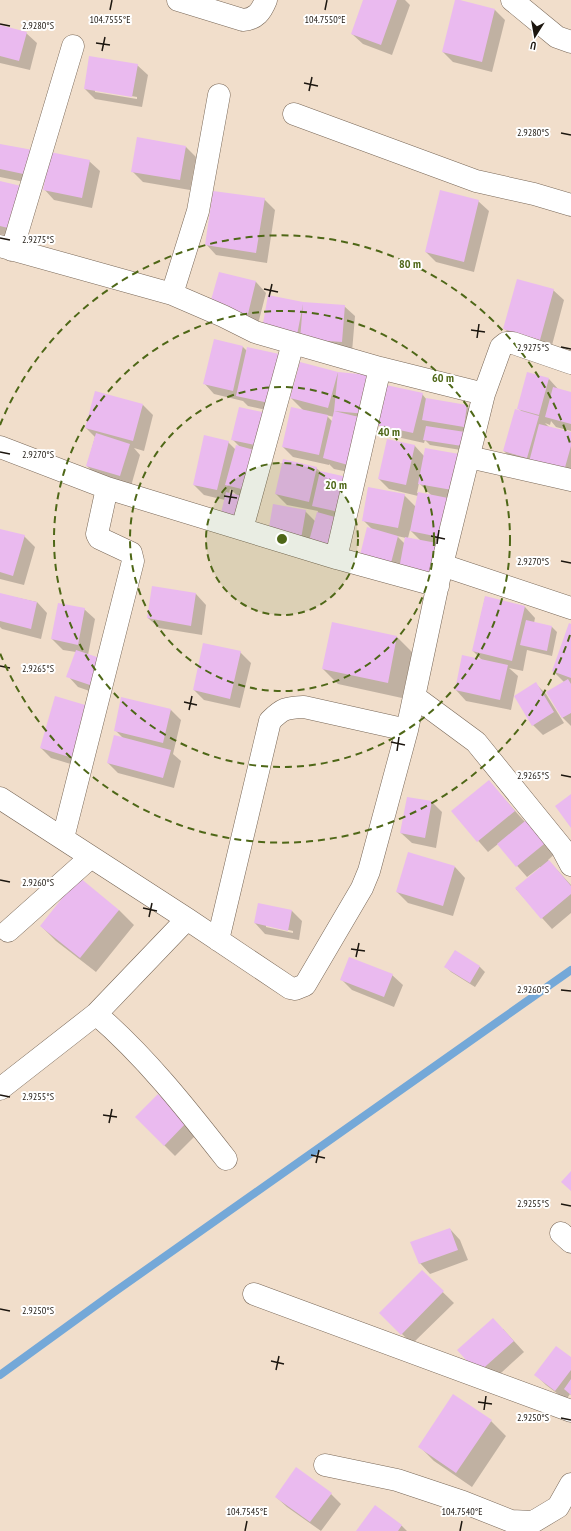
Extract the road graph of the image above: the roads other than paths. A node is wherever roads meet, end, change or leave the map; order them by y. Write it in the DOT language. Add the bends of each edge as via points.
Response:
graph roads {
  1 [pos="178,0"];
  2 [pos="266,0"];
  3 [pos="512,0"];
  4 [pos="571,42"];
  5 [pos="73,46"];
  6 [pos="219,95"];
  7 [pos="294,114"];
  8 [pos="571,205"];
  9 [pos="6,248"];
  10 [pos="172,294"];
  11 [pos="293,342"];
  12 [pos="571,363"];
  13 [pos="380,368"];
  14 [pos="484,394"];
  15 [pos="0,447"];
  16 [pos="469,457"];
  17 [pos="571,480"];
  18 [pos="108,488"];
  19 [pos="242,529"];
  20 [pos="336,558"];
  21 [pos="440,575"];
  22 [pos="571,608"];
  23 [pos="415,697"];
  24 [pos="407,730"];
  25 [pos="0,798"];
  26 [pos="63,838"];
  27 [pos="91,857"];
  28 [pos="571,865"];
  29 [pos="187,919"];
  30 [pos="8,930"];
  31 [pos="218,940"];
  32 [pos="96,1014"];
  33 [pos="0,1089"];
  34 [pos="226,1159"];
  35 [pos="254,1294"];
  36 [pos="571,1411"];
  37 [pos="325,1465"];
  38 [pos="571,1484"];
  1 -- 2 [label="street" via="243,20 251,20 262,10"];
  3 -- 4 [label="street" via="557,37"];
  5 -- 9 [label="street"];
  6 -- 10 [label="street" via="198,211"];
  7 -- 8 [label="street" via="476,181"];
  9 -- 10 [label="street"];
  10 -- 11 [label="street" via="254,332"];
  11 -- 13 [label="street"];
  11 -- 19 [label="street"];
  12 -- 14 [label="street" via="513,343 506,343 497,354"];
  13 -- 14 [label="street"];
  13 -- 20 [label="street"];
  14 -- 16 [label="street"];
  15 -- 18 [label="street"];
  16 -- 17 [label="street"];
  16 -- 21 [label="street"];
  18 -- 19 [label="street"];
  18 -- 26 [label="street" via="98,538 130,553 133,562"];
  19 -- 20 [label="street"];
  20 -- 21 [label="street"];
  21 -- 22 [label="street"];
  21 -- 23 [label="street"];
  23 -- 24 [label="street"];
  23 -- 28 [label="street" via="476,742 562,848"];
  24 -- 31 [label="street" via="304,707 280,710 270,721"];
  24 -- 31 [label="street" via="369,871 362,888 305,985 296,989 290,988"];
  25 -- 26 [label="street"];
  26 -- 27 [label="street"];
  27 -- 29 [label="street"];
  27 -- 30 [label="street"];
  29 -- 31 [label="street"];
  29 -- 32 [label="street"];
  32 -- 33 [label="street"];
  32 -- 34 [label="street" via="119,1034 158,1077 198,1122"];
  35 -- 36 [label="street"];
  37 -- 38 [label="street" via="397,1480 511,1521 533,1522 558,1507"];
}
